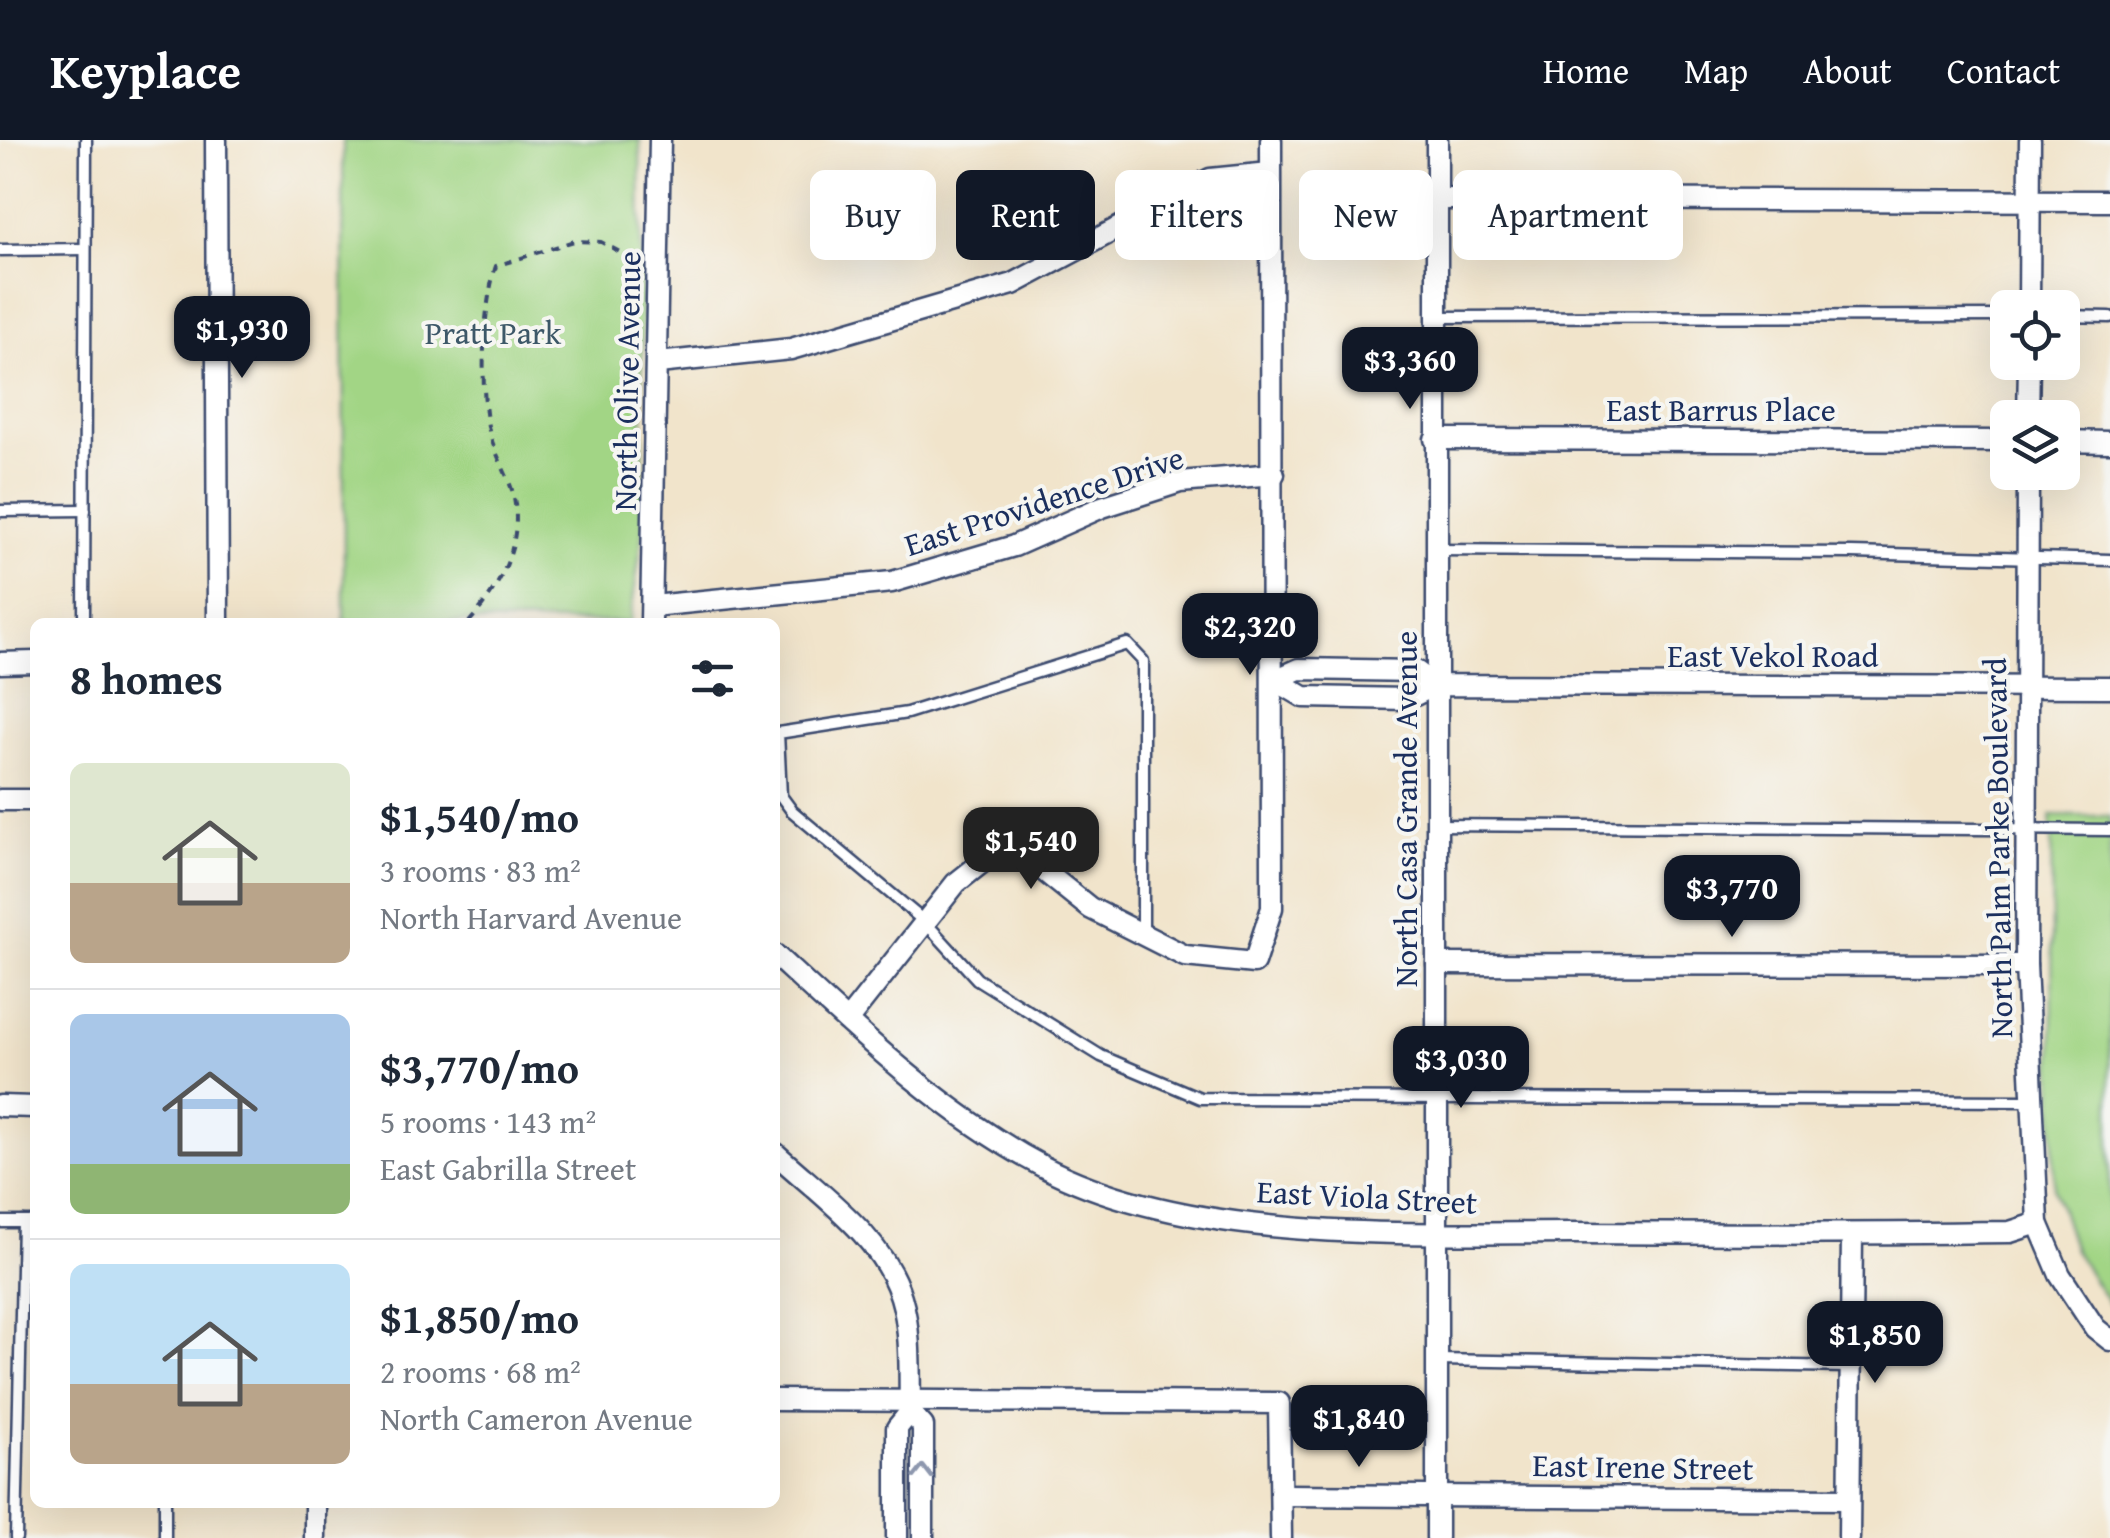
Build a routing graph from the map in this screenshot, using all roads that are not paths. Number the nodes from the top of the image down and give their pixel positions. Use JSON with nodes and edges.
{"nodes":[{"id":1,"x":86,"y":140,"type":"edge"},
{"id":2,"x":216,"y":140,"type":"edge"},
{"id":3,"x":660,"y":140,"type":"edge"},
{"id":4,"x":1270,"y":140,"type":"edge"},
{"id":5,"x":1436,"y":140,"type":"edge"},
{"id":6,"x":2030,"y":140,"type":"edge"},
{"id":7,"x":1270,"y":170,"type":"edge"},
{"id":8,"x":1436,"y":199,"type":"junction"},
{"id":9,"x":2030,"y":200,"type":"junction"},
{"id":10,"x":2110,"y":201,"type":"edge"},
{"id":11,"x":1115,"y":230,"type":"edge"},
{"id":12,"x":86,"y":249,"type":"junction"},
{"id":13,"x":0,"y":250,"type":"edge"},
{"id":14,"x":1271,"y":260,"type":"edge"},
{"id":15,"x":2029,"y":290,"type":"edge"},
{"id":16,"x":1990,"y":316,"type":"edge"},
{"id":17,"x":2080,"y":316,"type":"edge"},
{"id":18,"x":1436,"y":317,"type":"junction"},
{"id":19,"x":2110,"y":317,"type":"edge"},
{"id":20,"x":658,"y":363,"type":"junction"},
{"id":21,"x":1435,"y":439,"type":"junction"},
{"id":22,"x":1990,"y":440,"type":"edge"},
{"id":23,"x":2080,"y":441,"type":"edge"},
{"id":24,"x":2110,"y":442,"type":"edge"},
{"id":25,"x":1274,"y":474,"type":"junction"},
{"id":26,"x":2028,"y":490,"type":"edge"},
{"id":27,"x":86,"y":510,"type":"junction"},
{"id":28,"x":0,"y":511,"type":"edge"},
{"id":29,"x":1435,"y":550,"type":"junction"},
{"id":30,"x":2027,"y":559,"type":"junction"},
{"id":31,"x":2110,"y":560,"type":"edge"},
{"id":32,"x":652,"y":614,"type":"edge"},
{"id":33,"x":84,"y":618,"type":"edge"},
{"id":34,"x":218,"y":618,"type":"edge"},
{"id":35,"x":0,"y":662,"type":"edge"},
{"id":36,"x":30,"y":662,"type":"edge"},
{"id":37,"x":1275,"y":680,"type":"junction"},
{"id":38,"x":1436,"y":685,"type":"junction"},
{"id":39,"x":2026,"y":688,"type":"junction"},
{"id":40,"x":2110,"y":688,"type":"edge"},
{"id":41,"x":780,"y":733,"type":"edge"},
{"id":42,"x":780,"y":775,"type":"edge"},
{"id":43,"x":0,"y":800,"type":"edge"},
{"id":44,"x":30,"y":800,"type":"edge"},
{"id":45,"x":1436,"y":825,"type":"junction"},
{"id":46,"x":2026,"y":828,"type":"junction"},
{"id":47,"x":2110,"y":830,"type":"edge"},
{"id":48,"x":925,"y":922,"type":"junction"},
{"id":49,"x":1144,"y":935,"type":"junction"},
{"id":50,"x":780,"y":960,"type":"edge"},
{"id":51,"x":1437,"y":964,"type":"junction"},
{"id":52,"x":2026,"y":966,"type":"junction"},
{"id":53,"x":846,"y":1022,"type":"junction"},
{"id":54,"x":1436,"y":1101,"type":"junction"},
{"id":55,"x":2032,"y":1102,"type":"junction"},
{"id":56,"x":0,"y":1106,"type":"edge"},
{"id":57,"x":30,"y":1107,"type":"edge"},
{"id":58,"x":780,"y":1158,"type":"edge"},
{"id":59,"x":0,"y":1222,"type":"edge"},
{"id":60,"x":29,"y":1222,"type":"edge"},
{"id":61,"x":2038,"y":1223,"type":"junction"},
{"id":62,"x":1435,"y":1233,"type":"junction"},
{"id":63,"x":1852,"y":1234,"type":"junction"},
{"id":64,"x":2110,"y":1340,"type":"edge"},
{"id":65,"x":1436,"y":1360,"type":"junction"},
{"id":66,"x":1850,"y":1366,"type":"junction"},
{"id":67,"x":780,"y":1400,"type":"edge"},
{"id":68,"x":909,"y":1405,"type":"junction"},
{"id":69,"x":1438,"y":1494,"type":"junction"},
{"id":70,"x":1281,"y":1495,"type":"junction"},
{"id":71,"x":1848,"y":1499,"type":"junction"},
{"id":72,"x":166,"y":1508,"type":"edge"},
{"id":73,"x":315,"y":1508,"type":"edge"},
{"id":74,"x":16,"y":1538,"type":"edge"},
{"id":75,"x":165,"y":1538,"type":"edge"},
{"id":76,"x":315,"y":1538,"type":"edge"},
{"id":77,"x":896,"y":1538,"type":"edge"},
{"id":78,"x":923,"y":1538,"type":"edge"},
{"id":79,"x":1281,"y":1538,"type":"edge"},
{"id":80,"x":1437,"y":1538,"type":"edge"},
{"id":81,"x":1849,"y":1538,"type":"edge"}],
"edges":[{"from":1,"to":12,"type":"lane"},
{"from":2,"to":34,"type":"street"},
{"from":3,"to":20,"type":"street","name":"North Olive Avenue"},
{"from":4,"to":7,"type":"street"},
{"from":5,"to":8,"type":"street","name":"North Casa Grande Avenue"},
{"from":6,"to":9,"type":"street"},
{"from":8,"to":9,"type":"street"},
{"from":8,"to":18,"type":"street","name":"North Casa Grande Avenue"},
{"from":9,"to":10,"type":"street"},
{"from":9,"to":15,"type":"street"},
{"from":11,"to":20,"type":"street"},
{"from":12,"to":13,"type":"lane"},
{"from":12,"to":27,"type":"lane"},
{"from":14,"to":25,"type":"street"},
{"from":16,"to":18,"type":"lane"},
{"from":17,"to":19,"type":"lane"},
{"from":18,"to":21,"type":"street","name":"North Casa Grande Avenue"},
{"from":20,"to":32,"type":"street","name":"North Olive Avenue"},
{"from":21,"to":22,"type":"street","name":"East Barrus Place"},
{"from":21,"to":29,"type":"street","name":"North Casa Grande Avenue"},
{"from":23,"to":24,"type":"street"},
{"from":25,"to":32,"type":"street","name":"East Providence Drive"},
{"from":25,"to":37,"type":"street"},
{"from":26,"to":30,"type":"street","name":"North Palm Parke Boulevard"},
{"from":27,"to":28,"type":"lane"},
{"from":27,"to":33,"type":"lane"},
{"from":29,"to":30,"type":"lane"},
{"from":29,"to":38,"type":"street","name":"North Casa Grande Avenue"},
{"from":30,"to":31,"type":"lane"},
{"from":30,"to":39,"type":"street","name":"North Palm Parke Boulevard"},
{"from":35,"to":36,"type":"street"},
{"from":37,"to":38,"type":"street","name":"East Vekol Road"},
{"from":37,"to":49,"type":"street"},
{"from":38,"to":39,"type":"street","name":"East Vekol Road"},
{"from":38,"to":45,"type":"street","name":"North Casa Grande Avenue"},
{"from":39,"to":40,"type":"street","name":"East Vekol Road"},
{"from":39,"to":46,"type":"street","name":"North Palm Parke Boulevard"},
{"from":41,"to":49,"type":"lane"},
{"from":42,"to":48,"type":"lane"},
{"from":43,"to":44,"type":"street"},
{"from":45,"to":46,"type":"lane"},
{"from":45,"to":51,"type":"street","name":"North Casa Grande Avenue"},
{"from":46,"to":47,"type":"lane"},
{"from":46,"to":52,"type":"street","name":"North Palm Parke Boulevard"},
{"from":48,"to":49,"type":"street"},
{"from":48,"to":53,"type":"street"},
{"from":48,"to":54,"type":"lane"},
{"from":50,"to":53,"type":"street","name":"East Viola Street"},
{"from":51,"to":52,"type":"street"},
{"from":51,"to":54,"type":"street","name":"North Casa Grande Avenue"},
{"from":52,"to":55,"type":"street","name":"North Palm Parke Boulevard"},
{"from":53,"to":62,"type":"street","name":"East Viola Street"},
{"from":54,"to":55,"type":"lane"},
{"from":54,"to":62,"type":"street","name":"North Casa Grande Avenue"},
{"from":55,"to":61,"type":"street","name":"North Palm Parke Boulevard"},
{"from":56,"to":57,"type":"street"},
{"from":58,"to":68,"type":"street"},
{"from":59,"to":60,"type":"lane"},
{"from":60,"to":74,"type":"lane"},
{"from":61,"to":63,"type":"street","name":"East Viola Street"},
{"from":61,"to":64,"type":"street"},
{"from":62,"to":63,"type":"street","name":"East Viola Street"},
{"from":62,"to":65,"type":"street","name":"North Casa Grande Avenue"},
{"from":63,"to":66,"type":"street"},
{"from":65,"to":66,"type":"lane"},
{"from":65,"to":69,"type":"street","name":"North Casa Grande Avenue"},
{"from":66,"to":71,"type":"street"},
{"from":67,"to":68,"type":"street"},
{"from":68,"to":70,"type":"street"},
{"from":68,"to":77,"type":"street"},
{"from":78,"to":68,"type":"street","one_way":true},
{"from":69,"to":70,"type":"street","name":"East Irene Street"},
{"from":69,"to":71,"type":"street","name":"East Irene Street"},
{"from":69,"to":80,"type":"street","name":"North Casa Grande Avenue"},
{"from":70,"to":79,"type":"street"},
{"from":71,"to":81,"type":"street"},
{"from":72,"to":75,"type":"lane"},
{"from":73,"to":76,"type":"street"}]}
